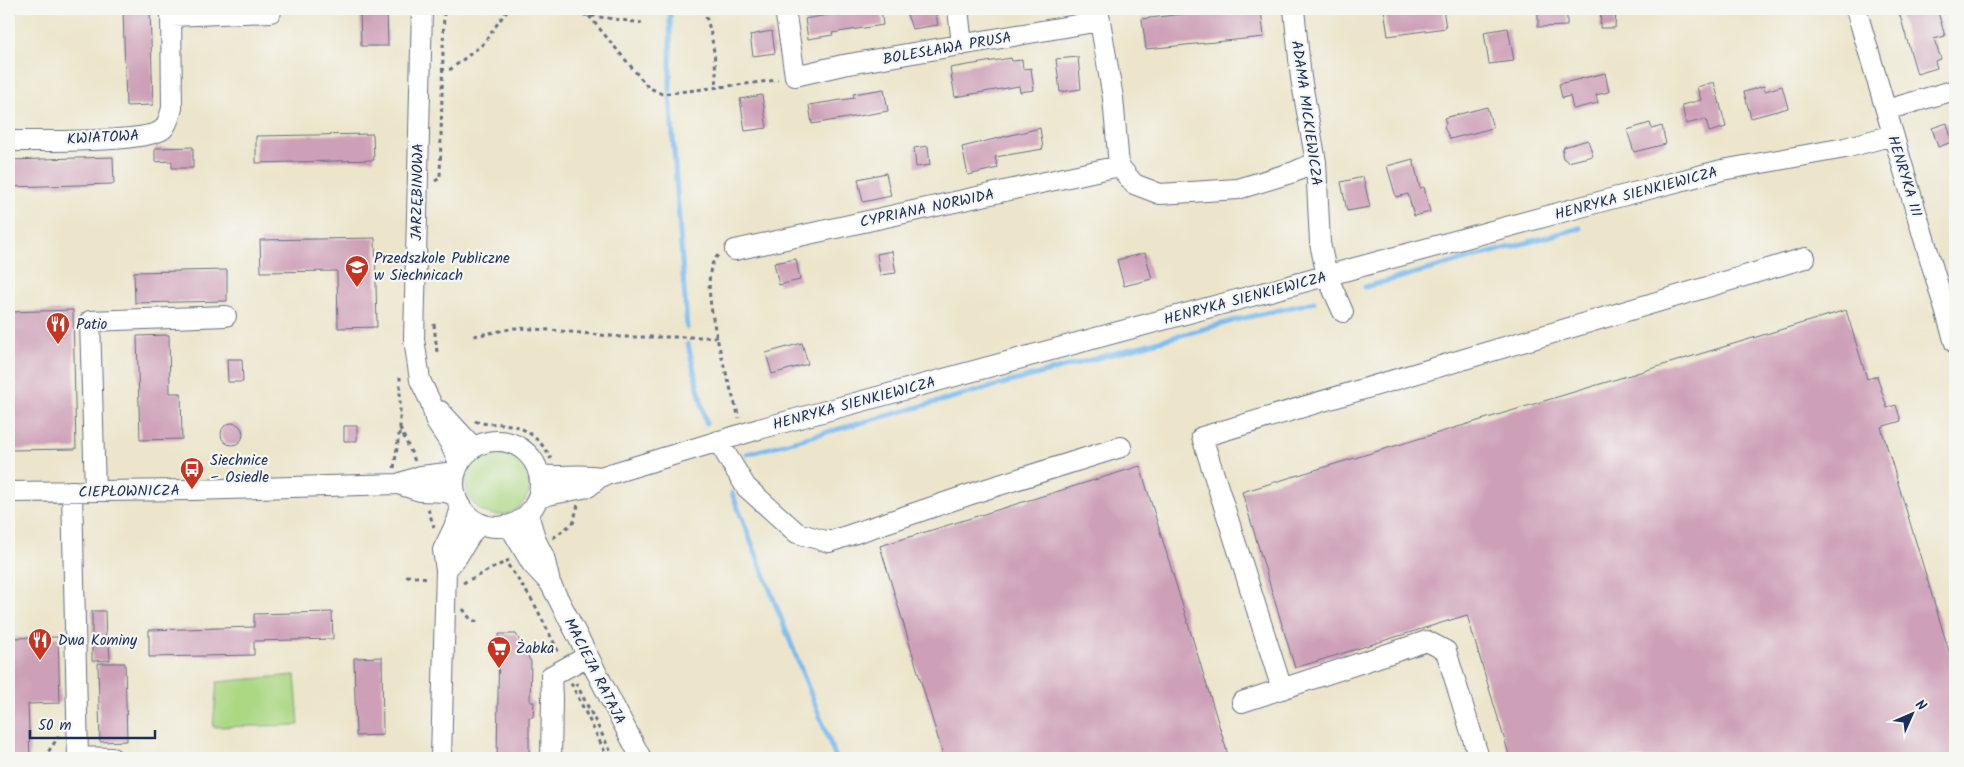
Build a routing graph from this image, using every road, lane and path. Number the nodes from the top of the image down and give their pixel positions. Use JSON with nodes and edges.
{"nodes":[{"id":1,"x":271,"y":9,"type":"edge"},
{"id":2,"x":422,"y":9,"type":"edge"},
{"id":3,"x":508,"y":9,"type":"edge"},
{"id":4,"x":544,"y":9,"type":"edge"},
{"id":5,"x":703,"y":9,"type":"edge"},
{"id":6,"x":785,"y":9,"type":"edge"},
{"id":7,"x":958,"y":9,"type":"edge"},
{"id":8,"x":1294,"y":9,"type":"edge"},
{"id":9,"x":1856,"y":9,"type":"edge"},
{"id":10,"x":172,"y":12,"type":"edge"},
{"id":11,"x":1099,"y":15,"type":"edge"},
{"id":12,"x":589,"y":16,"type":"junction"},
{"id":13,"x":642,"y":23,"type":"dead end"},
{"id":14,"x":962,"y":46,"type":"junction"},
{"id":15,"x":419,"y":68,"type":"junction"},
{"id":16,"x":795,"y":76,"type":"junction"},
{"id":17,"x":717,"y":88,"type":"junction"},
{"id":18,"x":1955,"y":90,"type":"edge"},
{"id":19,"x":1886,"y":110,"type":"junction"},
{"id":20,"x":1893,"y":134,"type":"junction"},
{"id":21,"x":9,"y":141,"type":"edge"},
{"id":22,"x":1316,"y":162,"type":"junction"},
{"id":23,"x":1119,"y":166,"type":"junction"},
{"id":24,"x":736,"y":250,"type":"joint"},
{"id":25,"x":1805,"y":258,"type":"dead end"},
{"id":26,"x":1326,"y":276,"type":"junction"},
{"id":27,"x":1343,"y":312,"type":"dead end"},
{"id":28,"x":226,"y":316,"type":"dead end"},
{"id":29,"x":433,"y":317,"type":"dead end"},
{"id":30,"x":474,"y":336,"type":"dead end"},
{"id":31,"x":717,"y":337,"type":"junction"},
{"id":32,"x":1955,"y":343,"type":"edge"},
{"id":33,"x":435,"y":359,"type":"dead end"},
{"id":34,"x":431,"y":403,"type":"junction"},
{"id":35,"x":472,"y":421,"type":"dead end"},
{"id":36,"x":400,"y":428,"type":"dead end"},
{"id":37,"x":743,"y":434,"type":"junction"},
{"id":38,"x":718,"y":442,"type":"junction"},
{"id":39,"x":474,"y":448,"type":"junction"},
{"id":40,"x":1121,"y":448,"type":"dead end"},
{"id":41,"x":458,"y":467,"type":"junction"},
{"id":42,"x":419,"y":468,"type":"dead end"},
{"id":43,"x":546,"y":468,"type":"junction"},
{"id":44,"x":600,"y":477,"type":"junction"},
{"id":45,"x":398,"y":484,"type":"junction"},
{"id":46,"x":72,"y":491,"type":"junction"},
{"id":47,"x":95,"y":491,"type":"junction"},
{"id":48,"x":9,"y":492,"type":"edge"},
{"id":49,"x":577,"y":497,"type":"dead end"},
{"id":50,"x":458,"y":501,"type":"junction"},
{"id":51,"x":532,"y":507,"type":"junction"},
{"id":52,"x":482,"y":524,"type":"junction"},
{"id":53,"x":504,"y":526,"type":"junction"},
{"id":54,"x":552,"y":538,"type":"dead end"},
{"id":55,"x":511,"y":559,"type":"dead end"},
{"id":56,"x":508,"y":565,"type":"dead end"},
{"id":57,"x":406,"y":576,"type":"dead end"},
{"id":58,"x":441,"y":580,"type":"junction"},
{"id":59,"x":550,"y":583,"type":"junction"},
{"id":60,"x":462,"y":607,"type":"dead end"},
{"id":61,"x":479,"y":622,"type":"dead end"},
{"id":62,"x":588,"y":656,"type":"junction"},
{"id":63,"x":564,"y":661,"type":"dead end"},
{"id":64,"x":1282,"y":689,"type":"junction"},
{"id":65,"x":1242,"y":702,"type":"dead end"},
{"id":66,"x":112,"y":758,"type":"edge"},
{"id":67,"x":441,"y":758,"type":"edge"},
{"id":68,"x":551,"y":758,"type":"edge"},
{"id":69,"x":608,"y":758,"type":"edge"},
{"id":70,"x":614,"y":758,"type":"edge"},
{"id":71,"x":641,"y":758,"type":"edge"},
{"id":72,"x":1479,"y":758,"type":"edge"}],
"edges":[{"from":1,"to":10,"type":"street"},
{"from":2,"to":15,"type":"street","name":"JARZĘBINOWA"},
{"from":3,"to":15,"type":"path"},
{"from":4,"to":12,"type":"path"},
{"from":5,"to":17,"type":"path"},
{"from":6,"to":16,"type":"street"},
{"from":7,"to":14,"type":"street"},
{"from":8,"to":22,"type":"street","name":"ADAMA MICKIEWICZA"},
{"from":9,"to":19,"type":"street","name":"HENRYKA III"},
{"from":10,"to":21,"type":"street","name":"KWIATOWA"},
{"from":11,"to":14,"type":"street","name":"BOLESŁAWA PRUSA"},
{"from":11,"to":23,"type":"street"},
{"from":12,"to":13,"type":"path"},
{"from":12,"to":17,"type":"path"},
{"from":14,"to":16,"type":"street","name":"BOLESŁAWA PRUSA"},
{"from":15,"to":34,"type":"street","name":"JARZĘBINOWA"},
{"from":16,"to":17,"type":"path"},
{"from":18,"to":19,"type":"street"},
{"from":19,"to":20,"type":"street","name":"HENRYKA III"},
{"from":20,"to":26,"type":"street","name":"HENRYKA SIENKIEWICZA"},
{"from":20,"to":32,"type":"street","name":"HENRYKA III"},
{"from":22,"to":23,"type":"street"},
{"from":22,"to":26,"type":"street","name":"ADAMA MICKIEWICZA"},
{"from":23,"to":24,"type":"street","name":"CYPRIANA NORWIDA"},
{"from":24,"to":31,"type":"path"},
{"from":25,"to":64,"type":"street"},
{"from":26,"to":27,"type":"street","name":"ADAMA MICKIEWICZA"},
{"from":26,"to":37,"type":"street","name":"HENRYKA SIENKIEWICZA"},
{"from":28,"to":47,"type":"street"},
{"from":29,"to":33,"type":"path"},
{"from":30,"to":31,"type":"path"},
{"from":31,"to":37,"type":"path"},
{"from":34,"to":39,"type":"street","name":"JARZĘBINOWA"},
{"from":34,"to":41,"type":"street","name":"JARZĘBINOWA"},
{"from":35,"to":43,"type":"path"},
{"from":36,"to":42,"type":"path"},
{"from":37,"to":38,"type":"street","name":"HENRYKA SIENKIEWICZA"},
{"from":38,"to":40,"type":"street"},
{"from":38,"to":44,"type":"street","name":"HENRYKA SIENKIEWICZA"},
{"from":39,"to":41,"type":"street"},
{"from":39,"to":43,"type":"street"},
{"from":41,"to":45,"type":"street","name":"CIEPŁOWNICZA"},
{"from":41,"to":50,"type":"street"},
{"from":43,"to":44,"type":"street","name":"HENRYKA SIENKIEWICZA"},
{"from":43,"to":51,"type":"street"},
{"from":44,"to":51,"type":"street","name":"HENRYKA SIENKIEWICZA"},
{"from":45,"to":47,"type":"street","name":"CIEPŁOWNICZA"},
{"from":45,"to":50,"type":"street","name":"CIEPŁOWNICZA"},
{"from":46,"to":47,"type":"street","name":"CIEPŁOWNICZA"},
{"from":46,"to":48,"type":"street","name":"CIEPŁOWNICZA"},
{"from":46,"to":66,"type":"street"},
{"from":49,"to":54,"type":"path"},
{"from":50,"to":52,"type":"street"},
{"from":50,"to":58,"type":"street"},
{"from":51,"to":53,"type":"street"},
{"from":51,"to":59,"type":"street","name":"MACIEJA RATAJA"},
{"from":52,"to":53,"type":"street"},
{"from":52,"to":58,"type":"street"},
{"from":53,"to":59,"type":"street","name":"MACIEJA RATAJA"},
{"from":55,"to":58,"type":"path"},
{"from":56,"to":63,"type":"path"},
{"from":57,"to":58,"type":"path"},
{"from":58,"to":67,"type":"street"},
{"from":59,"to":62,"type":"street","name":"MACIEJA RATAJA"},
{"from":60,"to":61,"type":"path"},
{"from":62,"to":68,"type":"street"},
{"from":62,"to":71,"type":"street","name":"MACIEJA RATAJA"},
{"from":64,"to":65,"type":"street"},
{"from":64,"to":72,"type":"street"},
{"from":69,"to":70,"type":"path"}]}
